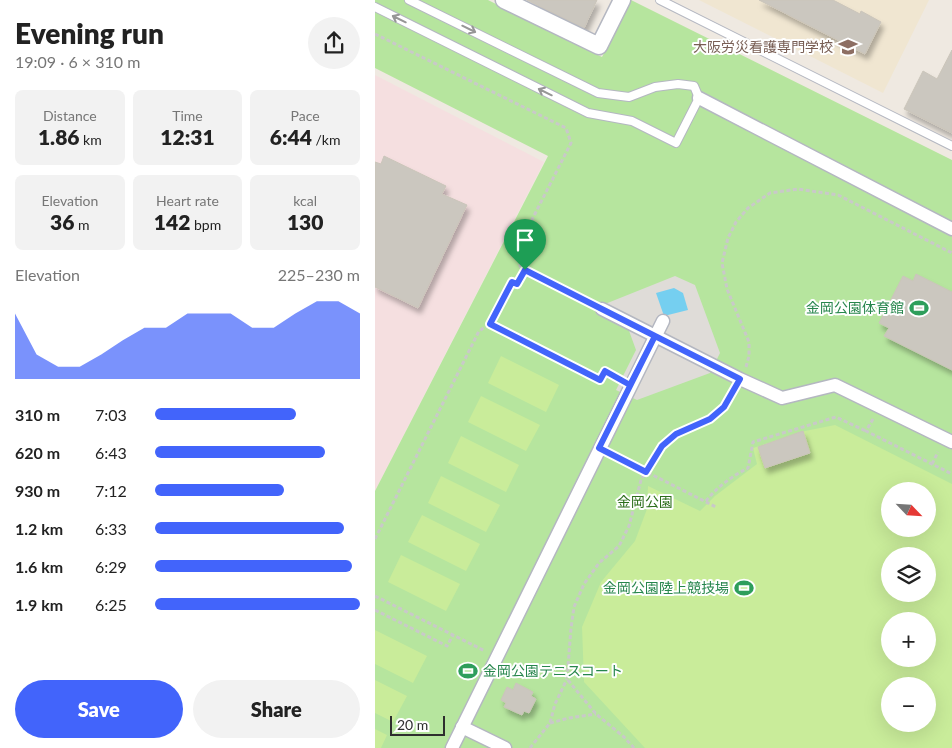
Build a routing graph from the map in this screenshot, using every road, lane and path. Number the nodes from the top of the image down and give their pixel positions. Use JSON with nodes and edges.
{"nodes":[{"id":1,"x":409,"y":0,"type":"edge"},
{"id":2,"x":504,"y":0,"type":"edge"},
{"id":3,"x":622,"y":0,"type":"edge"},
{"id":4,"x":660,"y":0,"type":"edge"},
{"id":5,"x":375,"y":7,"type":"edge"},
{"id":6,"x":375,"y":34,"type":"edge"},
{"id":7,"x":699,"y":98,"type":"junction"},
{"id":8,"x":952,"y":146,"type":"edge"},
{"id":9,"x":952,"y":229,"type":"edge"},
{"id":10,"x":952,"y":253,"type":"edge"},
{"id":11,"x":525,"y":270,"type":"junction"},
{"id":12,"x":602,"y":309,"type":"joint"},
{"id":13,"x":663,"y":321,"type":"dead end"},
{"id":14,"x":490,"y":324,"type":"junction"},
{"id":15,"x":655,"y":336,"type":"junction"},
{"id":16,"x":740,"y":379,"type":"junction"},
{"id":17,"x":630,"y":385,"type":"junction"},
{"id":18,"x":879,"y":406,"type":"junction"},
{"id":19,"x":867,"y":431,"type":"junction"},
{"id":20,"x":952,"y":442,"type":"edge"},
{"id":21,"x":599,"y":448,"type":"junction"},
{"id":22,"x":646,"y":472,"type":"junction"},
{"id":23,"x":952,"y":474,"type":"edge"},
{"id":24,"x":706,"y":502,"type":"junction"},
{"id":25,"x":716,"y":507,"type":"dead end"},
{"id":26,"x":375,"y":539,"type":"edge"},
{"id":27,"x":375,"y":596,"type":"edge"},
{"id":28,"x":375,"y":610,"type":"edge"},
{"id":29,"x":453,"y":634,"type":"junction"},
{"id":30,"x":497,"y":656,"type":"junction"},
{"id":31,"x":567,"y":679,"type":"junction"},
{"id":32,"x":596,"y":714,"type":"junction"},
{"id":33,"x":550,"y":723,"type":"junction"},
{"id":34,"x":462,"y":727,"type":"junction"},
{"id":35,"x":452,"y":748,"type":"edge"},
{"id":36,"x":505,"y":748,"type":"edge"},
{"id":37,"x":530,"y":748,"type":"edge"},
{"id":38,"x":634,"y":748,"type":"edge"}],
"edges":[{"from":1,"to":7,"type":"lane","one_way":true},
{"from":2,"to":3,"type":"street"},
{"from":4,"to":8,"type":"lane"},
{"from":7,"to":5,"type":"lane","one_way":true},
{"from":6,"to":11,"type":"path"},
{"from":7,"to":9,"type":"street"},
{"from":10,"to":16,"type":"path"},
{"from":11,"to":12,"type":"path"},
{"from":11,"to":14,"type":"path"},
{"from":12,"to":15,"type":"street"},
{"from":13,"to":15,"type":"street"},
{"from":14,"to":17,"type":"path"},
{"from":14,"to":26,"type":"path"},
{"from":15,"to":16,"type":"street"},
{"from":15,"to":17,"type":"street"},
{"from":16,"to":18,"type":"street"},
{"from":16,"to":22,"type":"path"},
{"from":17,"to":21,"type":"street"},
{"from":18,"to":19,"type":"path"},
{"from":18,"to":20,"type":"street"},
{"from":19,"to":23,"type":"path"},
{"from":19,"to":24,"type":"path"},
{"from":21,"to":22,"type":"path"},
{"from":21,"to":30,"type":"street"},
{"from":22,"to":24,"type":"path"},
{"from":22,"to":31,"type":"path"},
{"from":24,"to":25,"type":"path"},
{"from":27,"to":29,"type":"path"},
{"from":28,"to":29,"type":"path"},
{"from":29,"to":30,"type":"path"},
{"from":30,"to":34,"type":"street"},
{"from":31,"to":32,"type":"path"},
{"from":31,"to":33,"type":"path"},
{"from":32,"to":33,"type":"path"},
{"from":32,"to":38,"type":"path"},
{"from":33,"to":37,"type":"path"},
{"from":34,"to":35,"type":"street"},
{"from":34,"to":36,"type":"street"}]}
